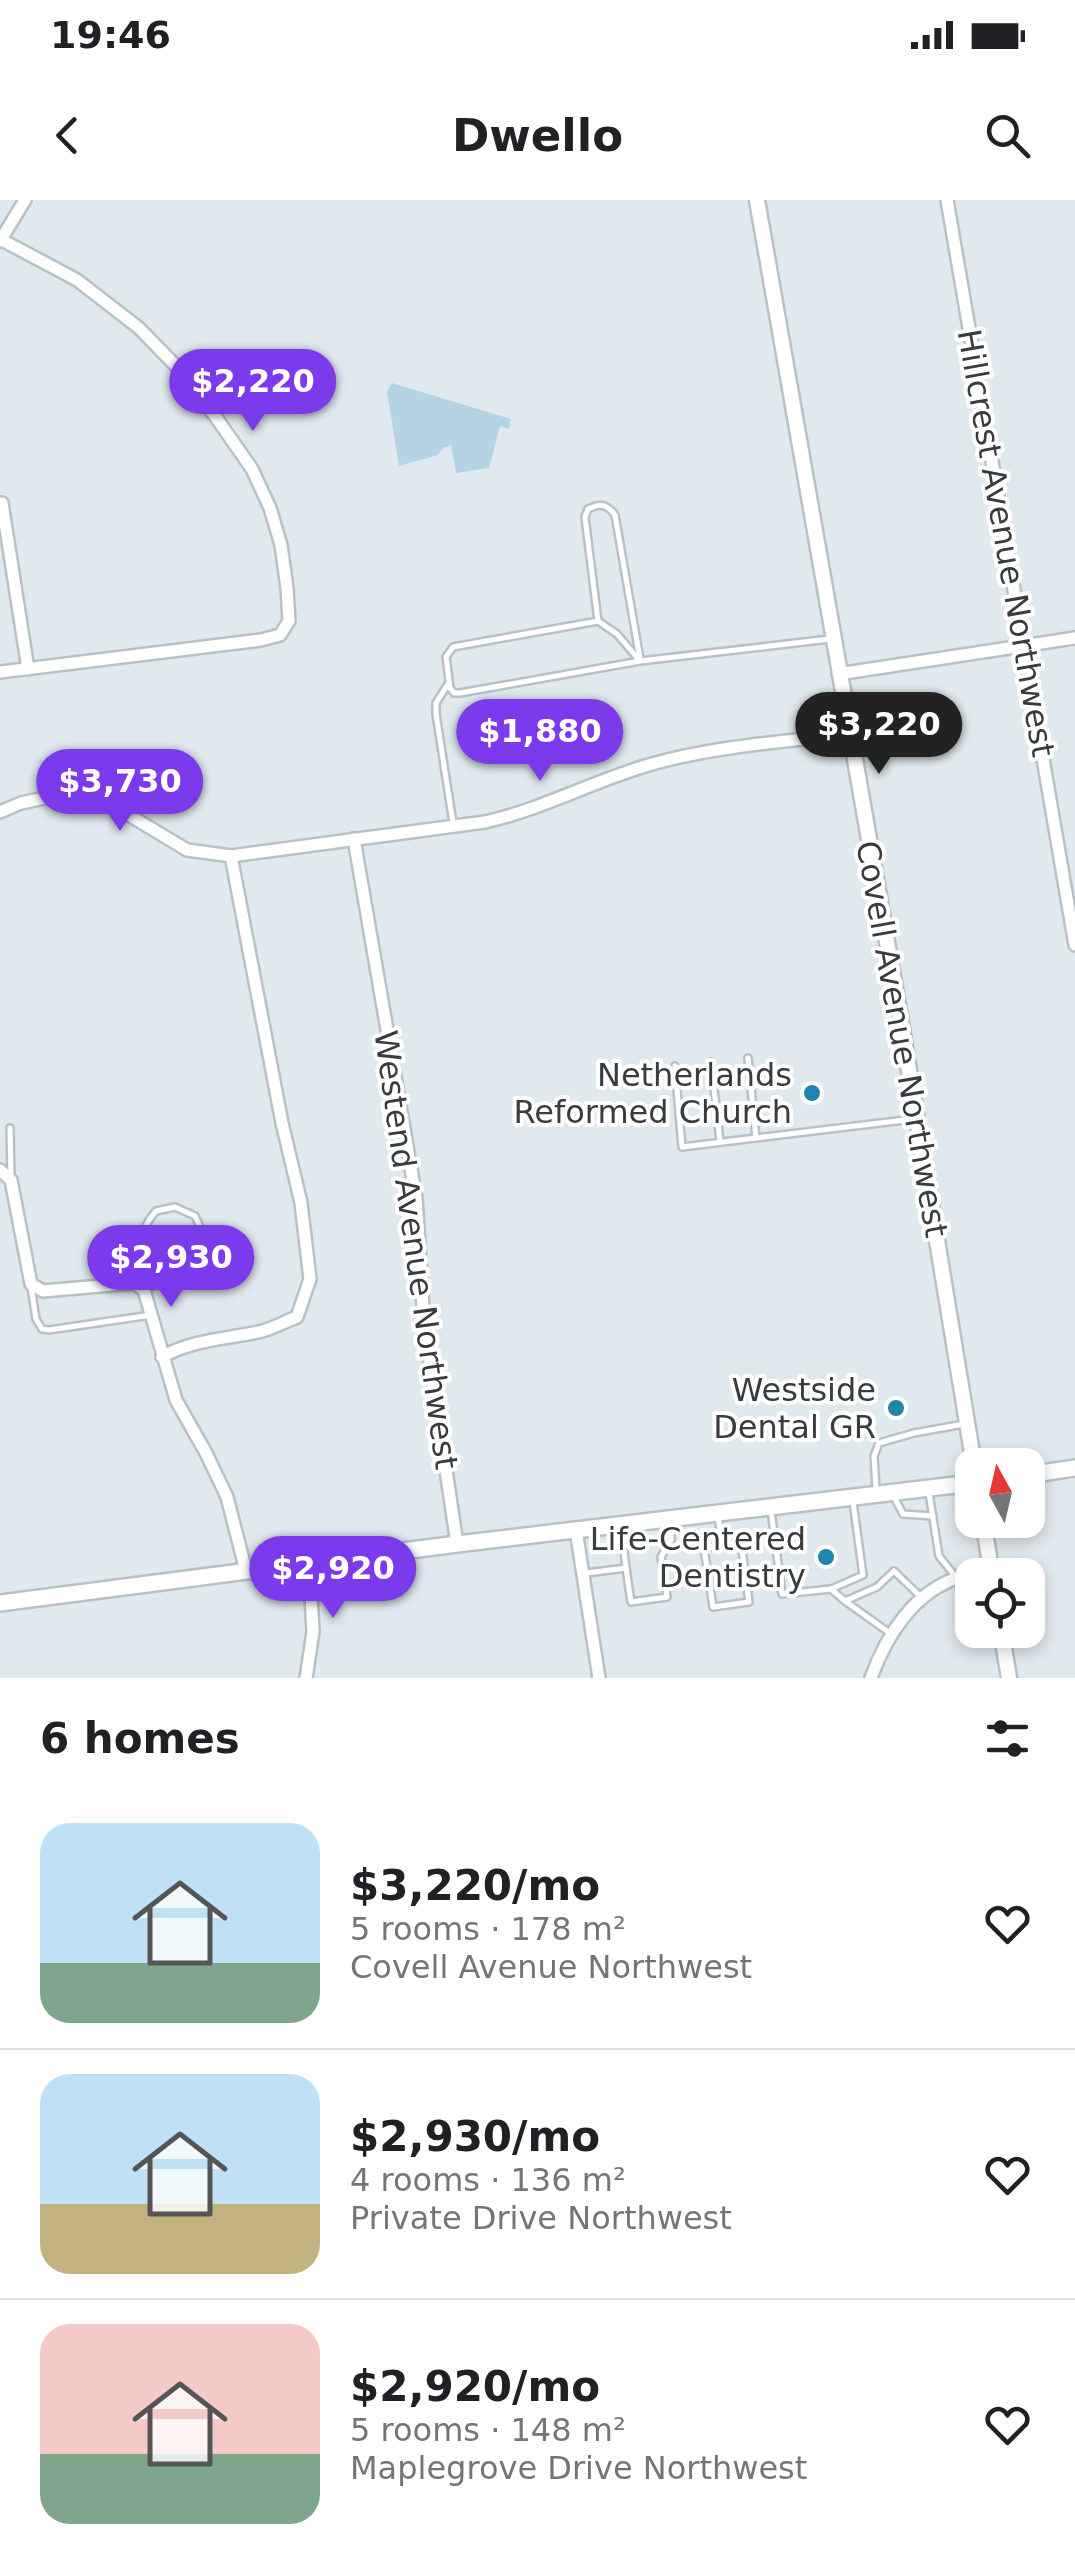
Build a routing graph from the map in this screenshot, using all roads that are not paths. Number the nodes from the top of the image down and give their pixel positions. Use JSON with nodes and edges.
{"nodes":[{"id":1,"x":26,"y":200,"type":"edge"},
{"id":2,"x":757,"y":200,"type":"edge"},
{"id":3,"x":947,"y":200,"type":"edge"},
{"id":4,"x":0,"y":240,"type":"edge"},
{"id":5,"x":2,"y":503,"type":"edge"},
{"id":6,"x":598,"y":621,"type":"junction"},
{"id":7,"x":1075,"y":638,"type":"edge"},
{"id":8,"x":833,"y":639,"type":"junction"},
{"id":9,"x":1023,"y":646,"type":"junction"},
{"id":10,"x":640,"y":661,"type":"junction"},
{"id":11,"x":28,"y":669,"type":"junction"},
{"id":12,"x":0,"y":672,"type":"edge"},
{"id":13,"x":838,"y":674,"type":"junction"},
{"id":14,"x":450,"y":682,"type":"junction"},
{"id":15,"x":850,"y":734,"type":"junction"},
{"id":16,"x":0,"y":812,"type":"edge"},
{"id":17,"x":454,"y":826,"type":"junction"},
{"id":18,"x":354,"y":839,"type":"junction"},
{"id":19,"x":231,"y":856,"type":"junction"},
{"id":20,"x":1075,"y":945,"type":"edge"},
{"id":21,"x":748,"y":1058,"type":"dead end"},
{"id":22,"x":712,"y":1062,"type":"dead end"},
{"id":23,"x":675,"y":1066,"type":"dead end"},
{"id":24,"x":916,"y":1118,"type":"junction"},
{"id":25,"x":10,"y":1128,"type":"dead end"},
{"id":26,"x":756,"y":1138,"type":"junction"},
{"id":27,"x":720,"y":1142,"type":"junction"},
{"id":28,"x":0,"y":1170,"type":"edge"},
{"id":29,"x":11,"y":1180,"type":"junction"},
{"id":30,"x":168,"y":1279,"type":"junction"},
{"id":31,"x":31,"y":1284,"type":"junction"},
{"id":32,"x":144,"y":1290,"type":"junction"},
{"id":33,"x":150,"y":1316,"type":"junction"},
{"id":34,"x":162,"y":1357,"type":"junction"},
{"id":35,"x":967,"y":1423,"type":"junction"},
{"id":36,"x":971,"y":1448,"type":"edge"},
{"id":37,"x":1075,"y":1468,"type":"edge"},
{"id":38,"x":1045,"y":1472,"type":"edge"},
{"id":39,"x":955,"y":1484,"type":"edge"},
{"id":40,"x":928,"y":1488,"type":"junction"},
{"id":41,"x":884,"y":1493,"type":"junction"},
{"id":42,"x":852,"y":1497,"type":"junction"},
{"id":43,"x":771,"y":1506,"type":"junction"},
{"id":44,"x":717,"y":1513,"type":"junction"},
{"id":45,"x":933,"y":1516,"type":"junction"},
{"id":46,"x":670,"y":1518,"type":"junction"},
{"id":47,"x":620,"y":1524,"type":"junction"},
{"id":48,"x":576,"y":1530,"type":"junction"},
{"id":49,"x":457,"y":1544,"type":"junction"},
{"id":50,"x":722,"y":1545,"type":"junction"},
{"id":51,"x":309,"y":1562,"type":"junction"},
{"id":52,"x":626,"y":1568,"type":"junction"},
{"id":53,"x":246,"y":1571,"type":"junction"},
{"id":54,"x":583,"y":1574,"type":"junction"},
{"id":55,"x":955,"y":1576,"type":"edge"},
{"id":56,"x":955,"y":1579,"type":"edge"},
{"id":57,"x":830,"y":1589,"type":"junction"},
{"id":58,"x":922,"y":1598,"type":"junction"},
{"id":59,"x":845,"y":1601,"type":"junction"},
{"id":60,"x":0,"y":1602,"type":"edge"},
{"id":61,"x":891,"y":1634,"type":"junction"},
{"id":62,"x":1004,"y":1648,"type":"edge"},
{"id":63,"x":306,"y":1678,"type":"edge"},
{"id":64,"x":600,"y":1678,"type":"edge"},
{"id":65,"x":870,"y":1678,"type":"edge"},
{"id":66,"x":1009,"y":1678,"type":"edge"}],
"edges":[{"from":1,"to":4,"type":"street"},
{"from":2,"to":8,"type":"street","name":"Covell Avenue Northwest"},
{"from":3,"to":9,"type":"street","name":"Hillcrest Avenue Northwest"},
{"from":4,"to":11,"type":"street"},
{"from":5,"to":11,"type":"street"},
{"from":6,"to":10,"type":"lane"},
{"from":6,"to":10,"type":"lane"},
{"from":6,"to":14,"type":"lane"},
{"from":7,"to":9,"type":"street"},
{"from":8,"to":10,"type":"lane"},
{"from":8,"to":13,"type":"street","name":"Covell Avenue Northwest"},
{"from":9,"to":13,"type":"street"},
{"from":9,"to":20,"type":"street","name":"Hillcrest Avenue Northwest"},
{"from":10,"to":14,"type":"lane"},
{"from":11,"to":12,"type":"street"},
{"from":13,"to":15,"type":"street","name":"Covell Avenue Northwest"},
{"from":14,"to":17,"type":"lane"},
{"from":15,"to":17,"type":"street"},
{"from":15,"to":24,"type":"street","name":"Covell Avenue Northwest"},
{"from":16,"to":19,"type":"street"},
{"from":17,"to":18,"type":"street"},
{"from":18,"to":19,"type":"street"},
{"from":18,"to":49,"type":"street","name":"Westend Avenue Northwest"},
{"from":19,"to":34,"type":"street"},
{"from":21,"to":26,"type":"lane"},
{"from":22,"to":27,"type":"lane"},
{"from":23,"to":27,"type":"lane"},
{"from":24,"to":26,"type":"lane"},
{"from":24,"to":35,"type":"street","name":"Covell Avenue Northwest"},
{"from":25,"to":29,"type":"lane"},
{"from":26,"to":27,"type":"lane"},
{"from":28,"to":29,"type":"street"},
{"from":29,"to":31,"type":"street"},
{"from":30,"to":30,"type":"lane"},
{"from":30,"to":32,"type":"lane"},
{"from":31,"to":32,"type":"street"},
{"from":31,"to":33,"type":"lane"},
{"from":32,"to":33,"type":"street"},
{"from":33,"to":34,"type":"street"},
{"from":34,"to":53,"type":"street"},
{"from":35,"to":36,"type":"street","name":"Covell Avenue Northwest"},
{"from":35,"to":41,"type":"lane"},
{"from":37,"to":38,"type":"main road"},
{"from":39,"to":40,"type":"main road"},
{"from":40,"to":41,"type":"main road"},
{"from":40,"to":45,"type":"lane"},
{"from":41,"to":42,"type":"main road"},
{"from":41,"to":45,"type":"lane"},
{"from":42,"to":43,"type":"main road"},
{"from":42,"to":57,"type":"lane"},
{"from":43,"to":44,"type":"main road"},
{"from":43,"to":57,"type":"lane"},
{"from":44,"to":46,"type":"main road"},
{"from":44,"to":50,"type":"lane"},
{"from":45,"to":55,"type":"lane"},
{"from":46,"to":47,"type":"main road"},
{"from":46,"to":52,"type":"lane"},
{"from":47,"to":48,"type":"main road"},
{"from":47,"to":52,"type":"lane"},
{"from":48,"to":49,"type":"main road"},
{"from":48,"to":54,"type":"street"},
{"from":49,"to":51,"type":"main road"},
{"from":50,"to":50,"type":"lane"},
{"from":51,"to":53,"type":"main road"},
{"from":51,"to":63,"type":"street"},
{"from":52,"to":54,"type":"lane"},
{"from":53,"to":60,"type":"main road"},
{"from":54,"to":64,"type":"street"},
{"from":56,"to":58,"type":"street"},
{"from":57,"to":59,"type":"lane"},
{"from":58,"to":59,"type":"lane"},
{"from":58,"to":61,"type":"street"},
{"from":59,"to":61,"type":"lane"},
{"from":61,"to":65,"type":"street"},
{"from":62,"to":66,"type":"street"}]}
